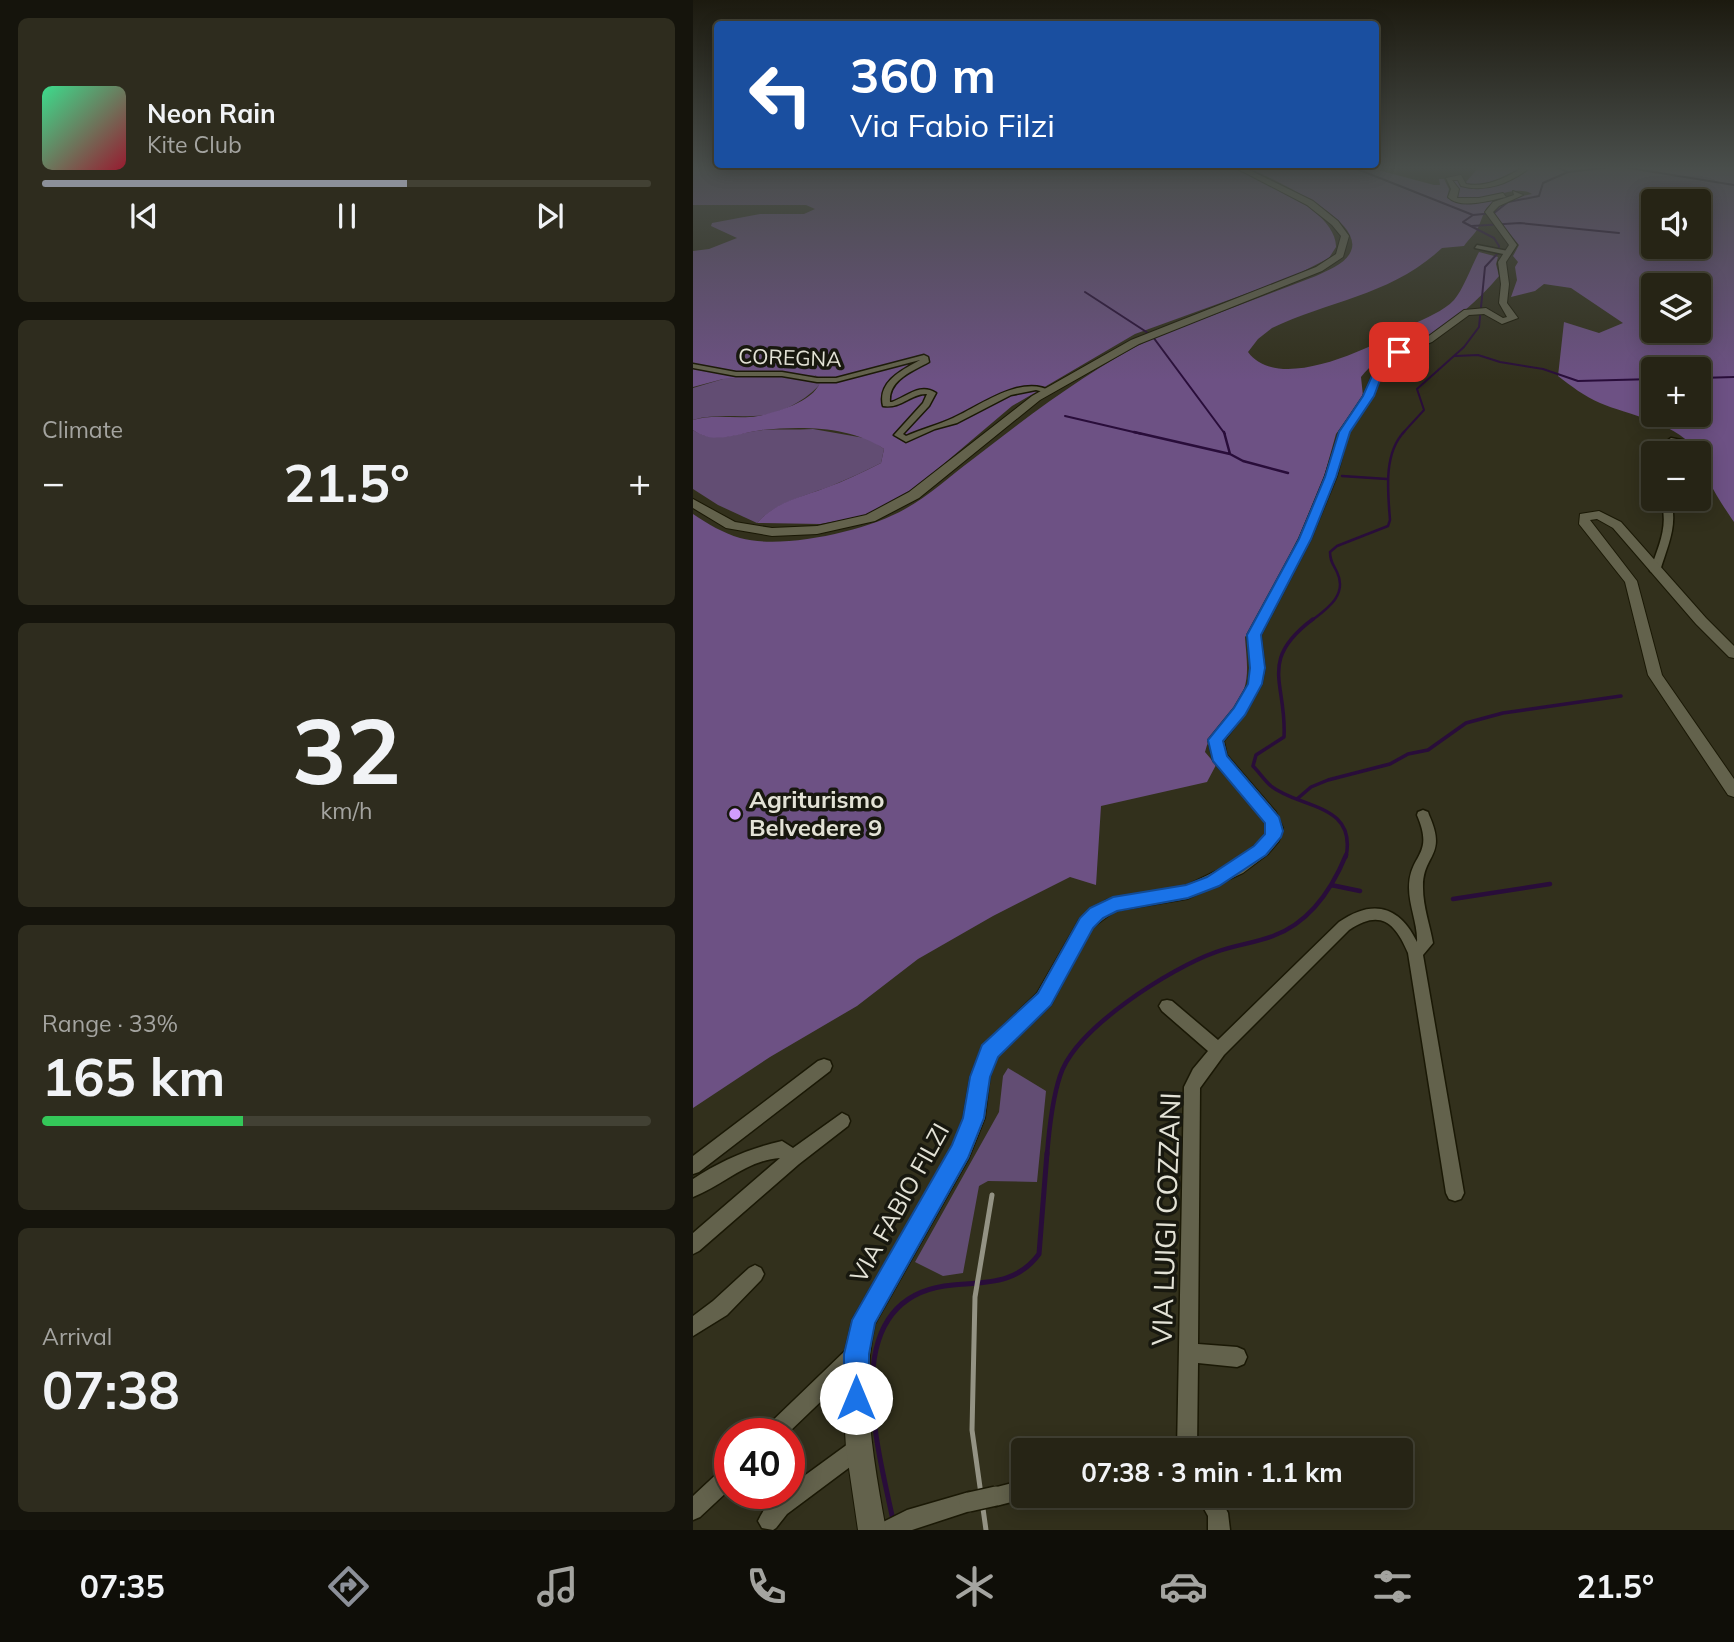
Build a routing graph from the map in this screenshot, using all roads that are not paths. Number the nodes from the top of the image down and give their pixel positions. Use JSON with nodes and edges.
{"nodes":[{"id":1,"x":1344,"y":238,"type":"edge"},
{"id":2,"x":1509,"y":238,"type":"edge"},
{"id":3,"x":1477,"y":247,"type":"dead end"},
{"id":4,"x":1502,"y":251,"type":"junction"},
{"id":5,"x":693,"y":366,"type":"edge"},
{"id":6,"x":1047,"y":391,"type":"junction"},
{"id":7,"x":693,"y":503,"type":"edge"},
{"id":8,"x":1666,"y":511,"type":"edge"},
{"id":9,"x":1655,"y":571,"type":"junction"},
{"id":10,"x":1734,"y":654,"type":"edge"},
{"id":11,"x":1734,"y":791,"type":"edge"},
{"id":12,"x":1423,"y":815,"type":"dead end"},
{"id":13,"x":1415,"y":953,"type":"junction"},
{"id":14,"x":1167,"y":1006,"type":"dead end"},
{"id":15,"x":1218,"y":1050,"type":"junction"},
{"id":16,"x":824,"y":1066,"type":"dead end"},
{"id":17,"x":842,"y":1121,"type":"dead end"},
{"id":18,"x":793,"y":1158,"type":"junction"},
{"id":19,"x":693,"y":1166,"type":"edge"},
{"id":20,"x":693,"y":1189,"type":"edge"},
{"id":21,"x":1455,"y":1193,"type":"dead end"},
{"id":22,"x":693,"y":1245,"type":"edge"},
{"id":23,"x":755,"y":1274,"type":"dead end"},
{"id":24,"x":693,"y":1327,"type":"edge"},
{"id":25,"x":1188,"y":1353,"type":"junction"},
{"id":26,"x":856,"y":1354,"type":"junction"},
{"id":27,"x":1237,"y":1357,"type":"dead end"},
{"id":28,"x":790,"y":1418,"type":"edge"},
{"id":29,"x":1187,"y":1438,"type":"edge"},
{"id":30,"x":859,"y":1448,"type":"junction"},
{"id":31,"x":714,"y":1490,"type":"edge"},
{"id":32,"x":1011,"y":1493,"type":"edge"},
{"id":33,"x":1215,"y":1508,"type":"edge"},
{"id":34,"x":693,"y":1510,"type":"edge"},
{"id":35,"x":769,"y":1521,"type":"dead end"},
{"id":36,"x":897,"y":1525,"type":"edge"},
{"id":37,"x":872,"y":1530,"type":"edge"},
{"id":38,"x":1219,"y":1530,"type":"edge"}],
"edges":[{"from":1,"to":6,"type":"main road"},
{"from":2,"to":4,"type":"street","name":"VIA FABIO FILZI"},
{"from":3,"to":4,"type":"street"},
{"from":4,"to":26,"type":"street","name":"VIA FABIO FILZI"},
{"from":5,"to":6,"type":"street","name":"COREGNA"},
{"from":6,"to":7,"type":"main road"},
{"from":8,"to":9,"type":"street"},
{"from":9,"to":10,"type":"street"},
{"from":9,"to":11,"type":"street"},
{"from":12,"to":13,"type":"street"},
{"from":13,"to":15,"type":"street","name":"VIA LUIGI COZZANI"},
{"from":13,"to":21,"type":"street","name":"VIA LUIGI COZZANI"},
{"from":14,"to":15,"type":"street"},
{"from":15,"to":25,"type":"street","name":"VIA LUIGI COZZANI"},
{"from":16,"to":19,"type":"street"},
{"from":17,"to":18,"type":"street"},
{"from":18,"to":20,"type":"street"},
{"from":18,"to":22,"type":"street"},
{"from":23,"to":24,"type":"street"},
{"from":25,"to":27,"type":"street"},
{"from":25,"to":29,"type":"street","name":"VIA LUIGI COZZANI"},
{"from":26,"to":28,"type":"street"},
{"from":26,"to":30,"type":"street","name":"VIA FABIO FILZI"},
{"from":30,"to":35,"type":"street"},
{"from":30,"to":37,"type":"street","name":"VIA FABIO FILZI"},
{"from":31,"to":34,"type":"street"},
{"from":32,"to":36,"type":"street","bridge":true},
{"from":33,"to":38,"type":"street"}]}
